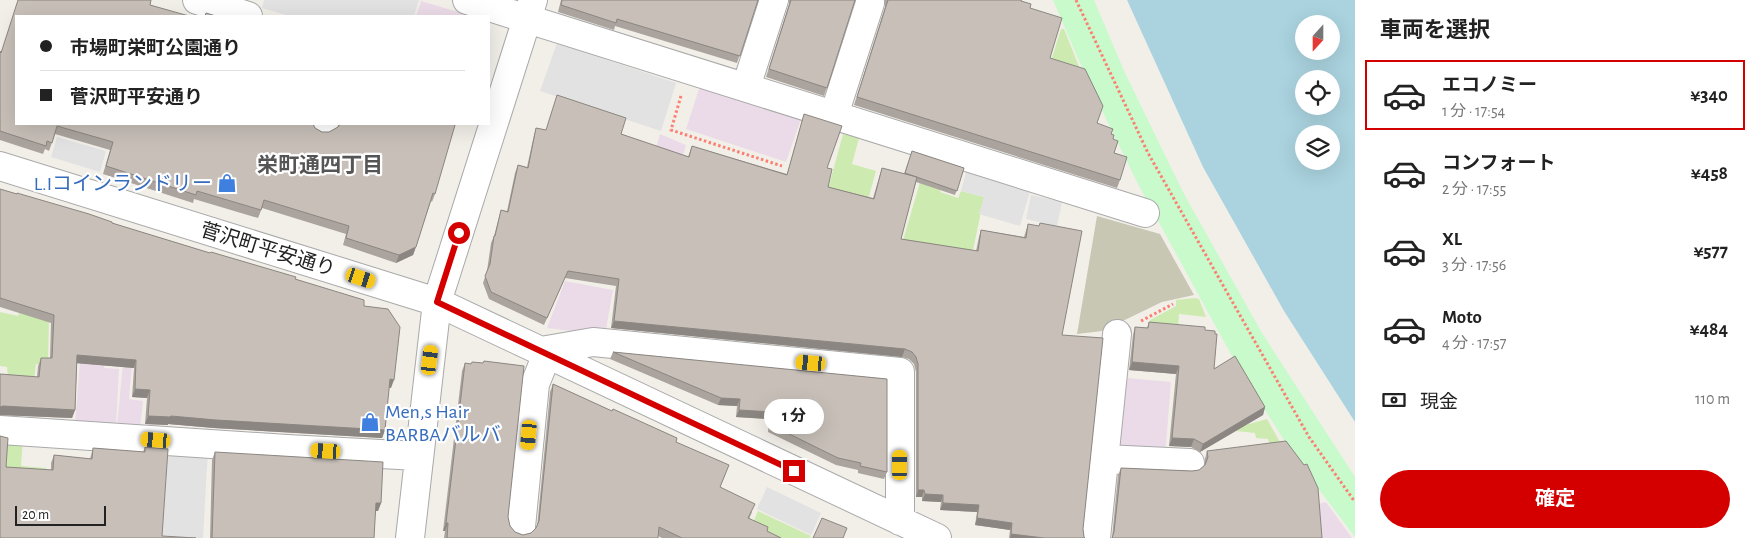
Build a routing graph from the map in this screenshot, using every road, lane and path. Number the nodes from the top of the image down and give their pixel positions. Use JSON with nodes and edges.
{"nodes":[{"id":1,"x":197,"y":0,"type":"edge"},
{"id":2,"x":467,"y":0,"type":"edge"},
{"id":3,"x":774,"y":0,"type":"edge"},
{"id":4,"x":1076,"y":0,"type":"edge"},
{"id":5,"x":870,"y":3,"type":"dead end"},
{"id":6,"x":530,"y":9,"type":"edge"},
{"id":7,"x":245,"y":15,"type":"edge"},
{"id":8,"x":690,"y":70,"type":"junction"},
{"id":9,"x":746,"y":88,"type":"junction"},
{"id":10,"x":496,"y":96,"type":"edge"},
{"id":11,"x":834,"y":116,"type":"junction"},
{"id":12,"x":490,"y":117,"type":"edge"},
{"id":13,"x":488,"y":125,"type":"edge"},
{"id":14,"x":0,"y":166,"type":"edge"},
{"id":15,"x":782,"y":166,"type":"dead end"},
{"id":16,"x":1145,"y":213,"type":"dead end"},
{"id":17,"x":437,"y":302,"type":"junction"},
{"id":18,"x":1173,"y":304,"type":"dead end"},
{"id":19,"x":1117,"y":334,"type":"joint"},
{"id":20,"x":544,"y":352,"type":"junction"},
{"id":21,"x":0,"y":430,"type":"edge"},
{"id":22,"x":418,"y":456,"type":"junction"},
{"id":23,"x":1104,"y":459,"type":"junction"},
{"id":24,"x":1190,"y":463,"type":"dead end"},
{"id":25,"x":1355,"y":502,"type":"edge"},
{"id":26,"x":900,"y":521,"type":"junction"},
{"id":27,"x":520,"y":527,"type":"dead end"},
{"id":28,"x":410,"y":538,"type":"edge"},
{"id":29,"x":937,"y":538,"type":"edge"},
{"id":30,"x":1096,"y":538,"type":"edge"}],
"edges":[{"from":1,"to":7,"type":"street"},
{"from":2,"to":6,"type":"street"},
{"from":3,"to":9,"type":"street"},
{"from":4,"to":25,"type":"path"},
{"from":5,"to":11,"type":"street"},
{"from":6,"to":8,"type":"street"},
{"from":6,"to":10,"type":"street"},
{"from":8,"to":9,"type":"street"},
{"from":8,"to":15,"type":"path"},
{"from":9,"to":11,"type":"street"},
{"from":10,"to":12,"type":"street"},
{"from":11,"to":16,"type":"street"},
{"from":13,"to":17,"type":"street"},
{"from":14,"to":17,"type":"street","name":"菅沢町平安通り"},
{"from":17,"to":20,"type":"street","name":"菅沢町平安通り"},
{"from":17,"to":22,"type":"street"},
{"from":18,"to":19,"type":"path"},
{"from":19,"to":23,"type":"street"},
{"from":20,"to":26,"type":"street","name":"菅沢町平安通り"},
{"from":20,"to":26,"type":"street"},
{"from":20,"to":27,"type":"street"},
{"from":21,"to":22,"type":"street"},
{"from":22,"to":28,"type":"street"},
{"from":23,"to":24,"type":"street"},
{"from":23,"to":30,"type":"street"},
{"from":26,"to":29,"type":"street","name":"菅沢町平安通り"}]}
